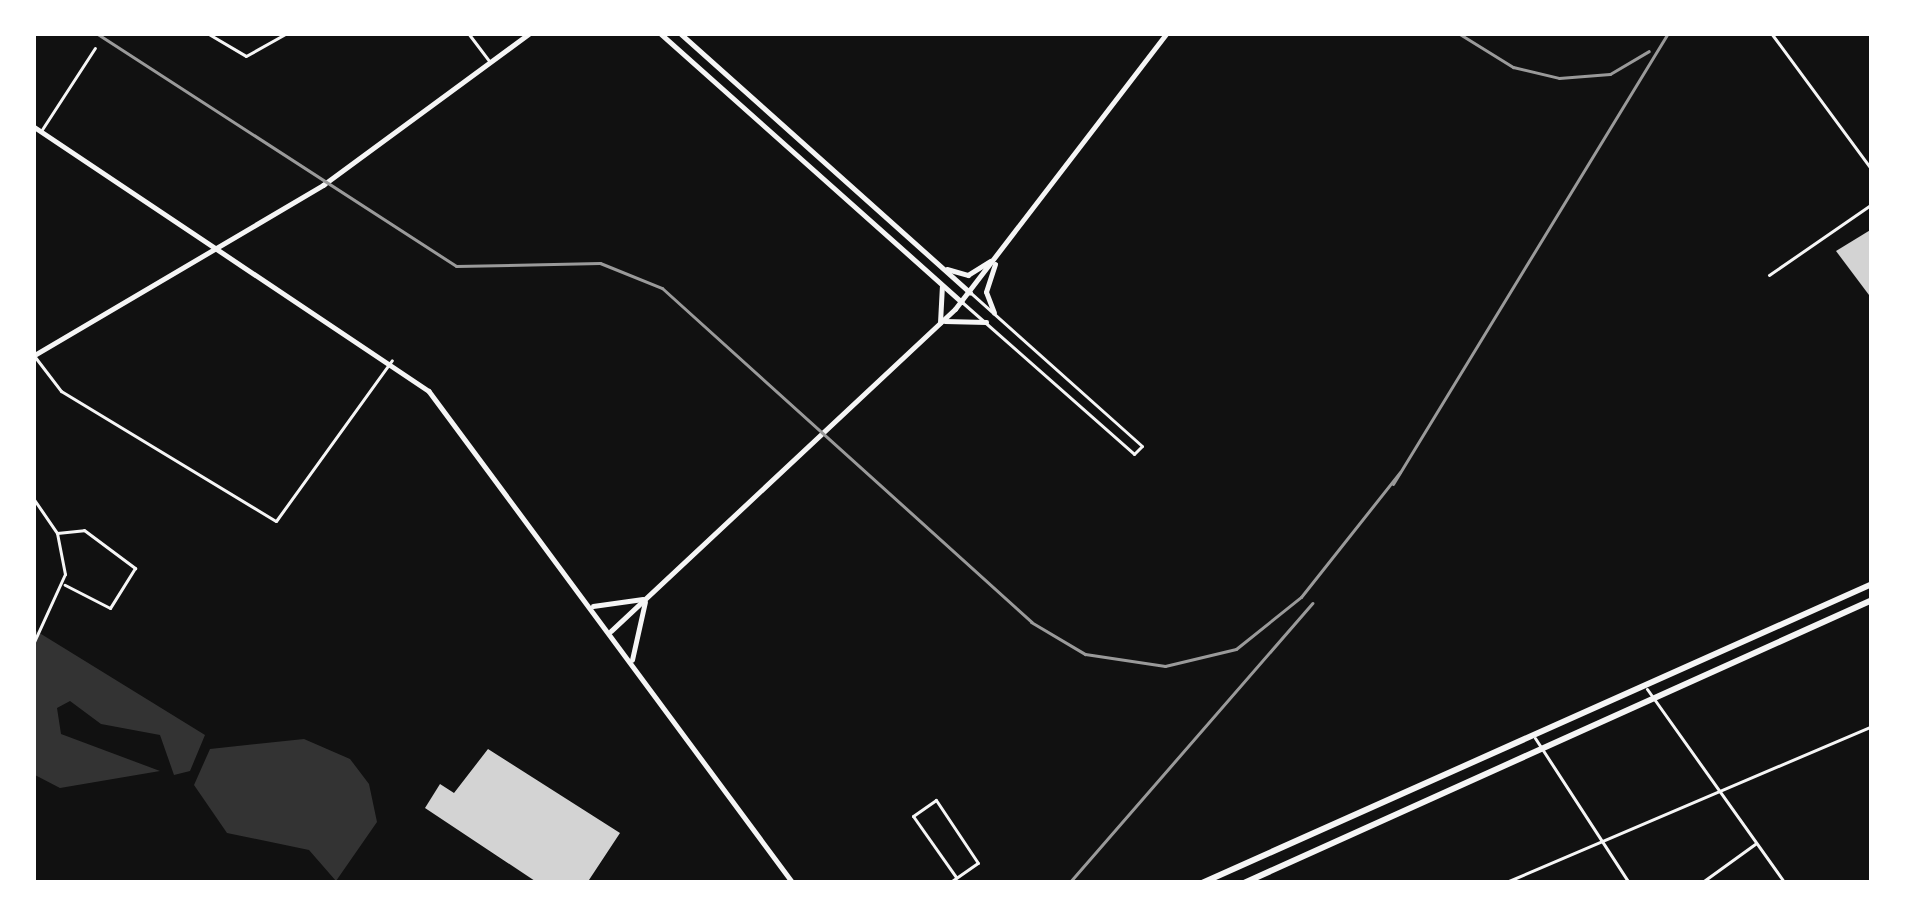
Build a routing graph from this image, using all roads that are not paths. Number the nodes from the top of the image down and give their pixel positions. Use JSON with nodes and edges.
{"nodes":[{"id":1,"x":207,"y":33,"type":"edge"},
{"id":2,"x":287,"y":33,"type":"edge"},
{"id":3,"x":467,"y":33,"type":"edge"},
{"id":4,"x":530,"y":33,"type":"edge"},
{"id":5,"x":660,"y":33,"type":"edge"},
{"id":6,"x":680,"y":33,"type":"edge"},
{"id":7,"x":1167,"y":33,"type":"edge"},
{"id":8,"x":1771,"y":33,"type":"edge"},
{"id":9,"x":95,"y":48,"type":"dead end"},
{"id":10,"x":490,"y":63,"type":"junction"},
{"id":11,"x":33,"y":126,"type":"edge"},
{"id":12,"x":41,"y":131,"type":"junction"},
{"id":13,"x":1872,"y":170,"type":"edge"},
{"id":14,"x":1872,"y":204,"type":"edge"},
{"id":15,"x":216,"y":244,"type":"junction"},
{"id":16,"x":999,"y":254,"type":"junction"},
{"id":17,"x":935,"y":262,"type":"junction"},
{"id":18,"x":1769,"y":275,"type":"dead end"},
{"id":19,"x":939,"y":281,"type":"junction"},
{"id":20,"x":970,"y":292,"type":"junction"},
{"id":21,"x":962,"y":302,"type":"junction"},
{"id":22,"x":994,"y":313,"type":"junction"},
{"id":23,"x":986,"y":322,"type":"junction"},
{"id":24,"x":940,"y":323,"type":"junction"},
{"id":25,"x":33,"y":355,"type":"edge"},
{"id":26,"x":392,"y":360,"type":"junction"},
{"id":27,"x":33,"y":498,"type":"edge"},
{"id":28,"x":57,"y":533,"type":"junction"},
{"id":29,"x":1872,"y":584,"type":"edge"},
{"id":30,"x":65,"y":585,"type":"junction"},
{"id":31,"x":648,"y":597,"type":"junction"},
{"id":32,"x":1872,"y":600,"type":"edge"},
{"id":33,"x":593,"y":606,"type":"junction"},
{"id":34,"x":611,"y":631,"type":"junction"},
{"id":35,"x":33,"y":644,"type":"edge"},
{"id":36,"x":632,"y":660,"type":"junction"},
{"id":37,"x":1646,"y":688,"type":"junction"},
{"id":38,"x":1654,"y":701,"type":"junction"},
{"id":39,"x":1872,"y":726,"type":"edge"},
{"id":40,"x":1535,"y":738,"type":"junction"},
{"id":41,"x":1545,"y":750,"type":"junction"},
{"id":42,"x":1716,"y":787,"type":"junction"},
{"id":43,"x":1602,"y":838,"type":"junction"},
{"id":44,"x":1756,"y":843,"type":"junction"},
{"id":45,"x":1227,"y":872,"type":"junction"},
{"id":46,"x":1522,"y":875,"type":"junction"},
{"id":47,"x":956,"y":878,"type":"junction"},
{"id":48,"x":1209,"y":882,"type":"edge"},
{"id":49,"x":793,"y":883,"type":"edge"},
{"id":50,"x":949,"y":883,"type":"edge"},
{"id":51,"x":1240,"y":883,"type":"edge"},
{"id":52,"x":1504,"y":883,"type":"edge"},
{"id":53,"x":1528,"y":883,"type":"edge"},
{"id":54,"x":1629,"y":883,"type":"edge"},
{"id":55,"x":1700,"y":883,"type":"edge"},
{"id":56,"x":1785,"y":883,"type":"edge"}],
"edges":[{"from":1,"to":2,"type":"street"},
{"from":3,"to":10,"type":"street"},
{"from":4,"to":10,"type":"main road"},
{"from":5,"to":19,"type":"main road"},
{"from":6,"to":17,"type":"main road"},
{"from":7,"to":16,"type":"main road"},
{"from":8,"to":13,"type":"street"},
{"from":9,"to":12,"type":"street"},
{"from":10,"to":15,"type":"main road"},
{"from":11,"to":12,"type":"main road"},
{"from":12,"to":15,"type":"main road"},
{"from":14,"to":18,"type":"street"},
{"from":15,"to":25,"type":"main road"},
{"from":15,"to":26,"type":"main road"},
{"from":16,"to":17,"type":"main road"},
{"from":16,"to":20,"type":"main road"},
{"from":16,"to":22,"type":"main road"},
{"from":17,"to":20,"type":"main road"},
{"from":19,"to":21,"type":"main road"},
{"from":19,"to":24,"type":"main road"},
{"from":20,"to":21,"type":"main road"},
{"from":20,"to":22,"type":"street"},
{"from":21,"to":23,"type":"street"},
{"from":21,"to":24,"type":"main road"},
{"from":22,"to":23,"type":"street"},
{"from":23,"to":24,"type":"main road"},
{"from":24,"to":31,"type":"main road"},
{"from":25,"to":26,"type":"street"},
{"from":26,"to":33,"type":"main road"},
{"from":27,"to":28,"type":"street"},
{"from":28,"to":30,"type":"street"},
{"from":28,"to":30,"type":"street"},
{"from":29,"to":37,"type":"main road"},
{"from":30,"to":35,"type":"street"},
{"from":31,"to":33,"type":"main road"},
{"from":31,"to":34,"type":"main road"},
{"from":31,"to":36,"type":"main road"},
{"from":32,"to":38,"type":"main road"},
{"from":33,"to":34,"type":"main road"},
{"from":34,"to":36,"type":"main road"},
{"from":36,"to":49,"type":"main road"},
{"from":37,"to":38,"type":"street"},
{"from":37,"to":40,"type":"main road"},
{"from":38,"to":41,"type":"main road"},
{"from":38,"to":42,"type":"street"},
{"from":39,"to":42,"type":"street"},
{"from":40,"to":41,"type":"street"},
{"from":40,"to":45,"type":"main road"},
{"from":41,"to":43,"type":"street"},
{"from":41,"to":51,"type":"main road"},
{"from":42,"to":43,"type":"street"},
{"from":42,"to":44,"type":"street"},
{"from":43,"to":46,"type":"street"},
{"from":43,"to":54,"type":"street"},
{"from":44,"to":55,"type":"street"},
{"from":44,"to":56,"type":"street"},
{"from":45,"to":48,"type":"main road"},
{"from":45,"to":51,"type":"main road"},
{"from":46,"to":52,"type":"street"},
{"from":46,"to":53,"type":"street"},
{"from":47,"to":47,"type":"street"},
{"from":47,"to":50,"type":"street"}]}
